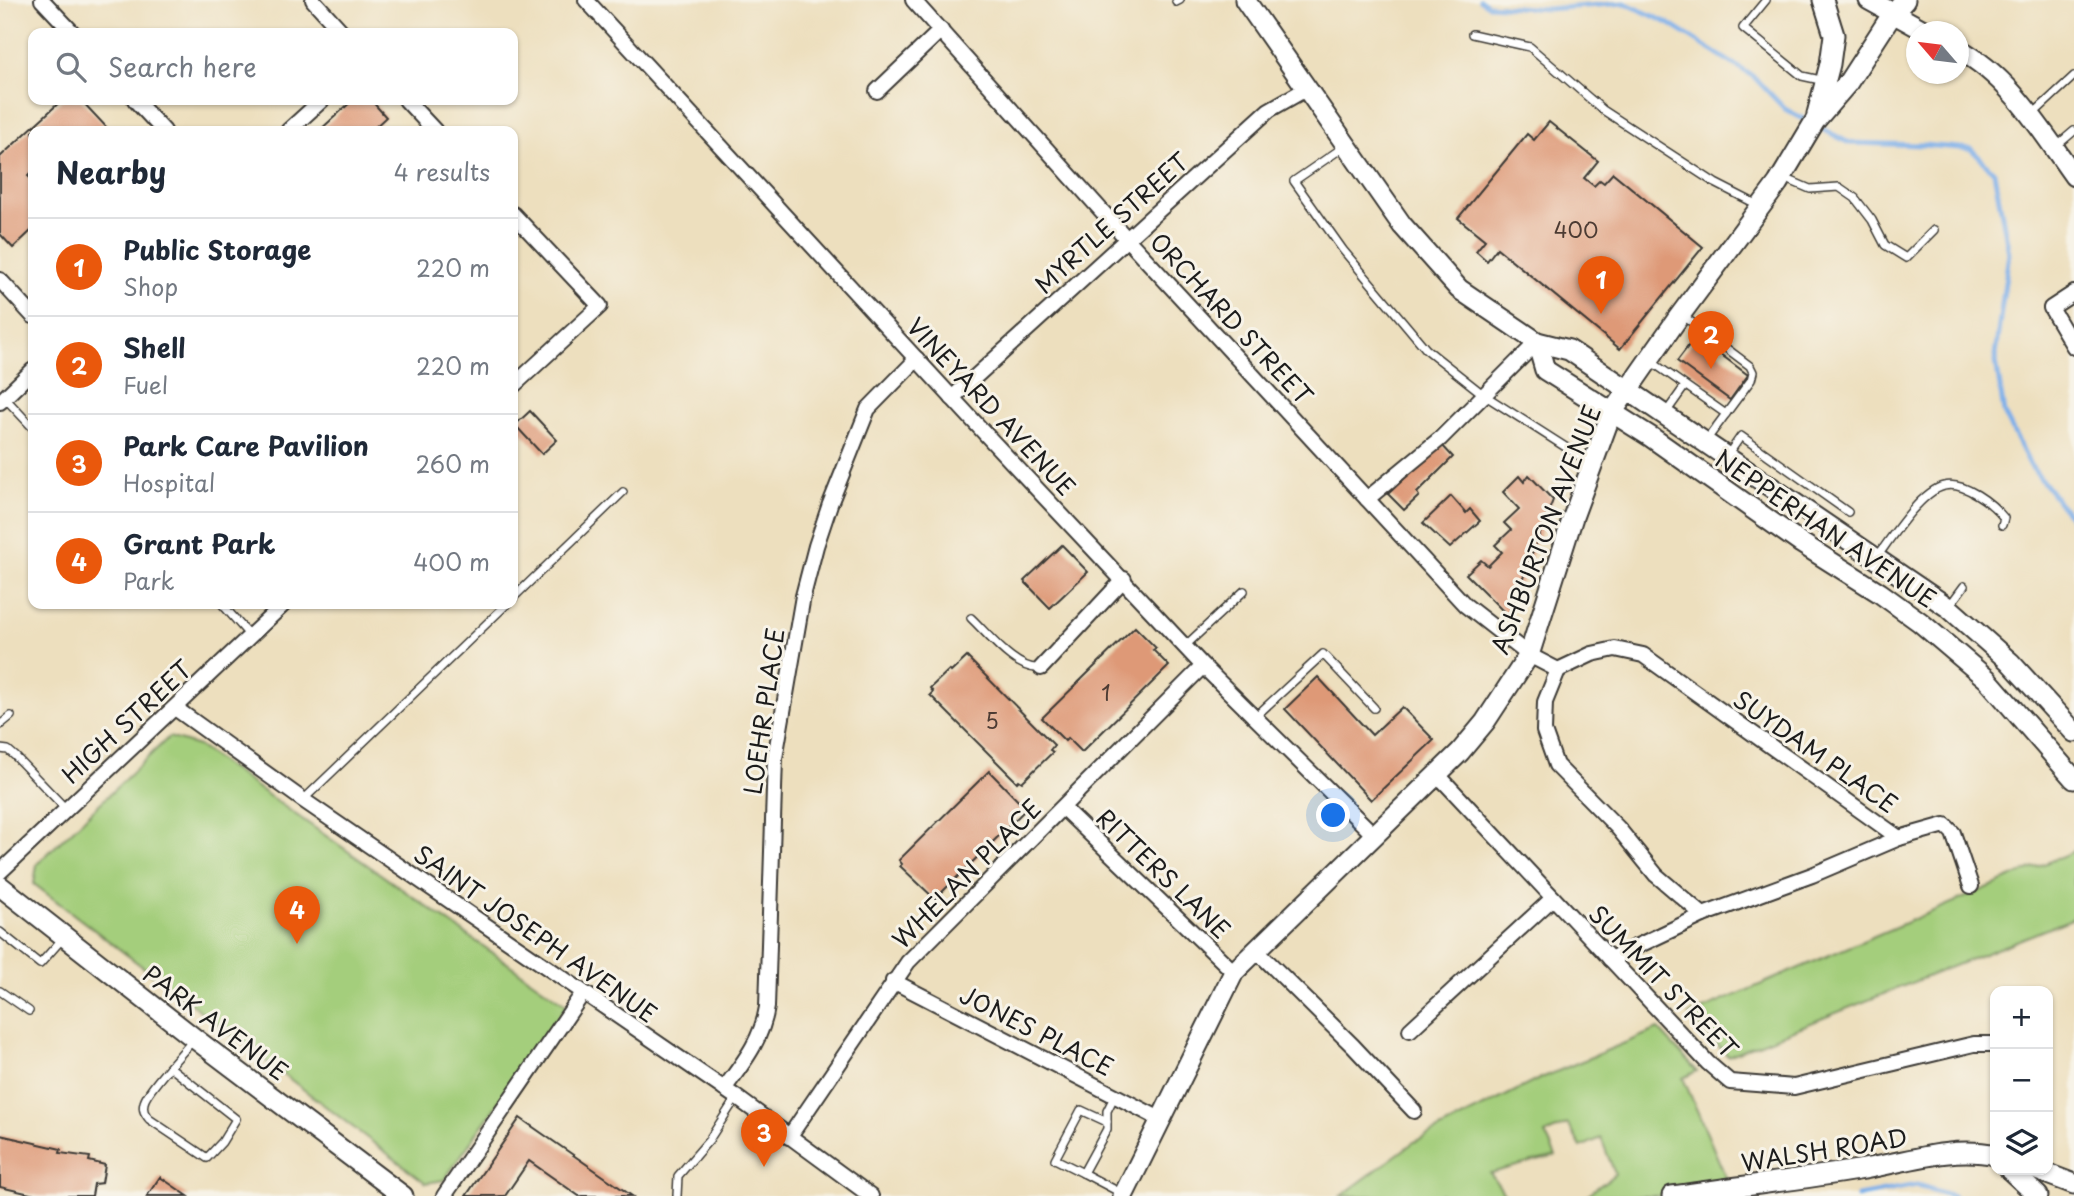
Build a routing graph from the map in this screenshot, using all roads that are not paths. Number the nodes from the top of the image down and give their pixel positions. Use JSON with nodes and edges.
{"nodes":[{"id":1,"x":42,"y":0,"type":"edge"},
{"id":2,"x":313,"y":0,"type":"edge"},
{"id":3,"x":586,"y":0,"type":"edge"},
{"id":4,"x":914,"y":0,"type":"edge"},
{"id":5,"x":1245,"y":0,"type":"edge"},
{"id":6,"x":1766,"y":0,"type":"edge"},
{"id":7,"x":1823,"y":0,"type":"edge"},
{"id":8,"x":1869,"y":0,"type":"edge"},
{"id":9,"x":1899,"y":6,"type":"edge"},
{"id":10,"x":1915,"y":21,"type":"edge"},
{"id":11,"x":68,"y":28,"type":"edge"},
{"id":12,"x":338,"y":28,"type":"edge"},
{"id":13,"x":941,"y":30,"type":"junction"},
{"id":14,"x":1472,"y":34,"type":"dead end"},
{"id":15,"x":1969,"y":54,"type":"edge"},
{"id":16,"x":2074,"y":76,"type":"edge"},
{"id":17,"x":1826,"y":81,"type":"junction"},
{"id":18,"x":1306,"y":89,"type":"junction"},
{"id":19,"x":877,"y":91,"type":"dead end"},
{"id":20,"x":140,"y":105,"type":"edge"},
{"id":21,"x":317,"y":105,"type":"edge"},
{"id":22,"x":411,"y":105,"type":"edge"},
{"id":23,"x":2031,"y":116,"type":"junction"},
{"id":24,"x":1815,"y":121,"type":"junction"},
{"id":25,"x":159,"y":126,"type":"edge"},
{"id":26,"x":296,"y":126,"type":"edge"},
{"id":27,"x":430,"y":126,"type":"edge"},
{"id":28,"x":2074,"y":131,"type":"edge"},
{"id":29,"x":1345,"y":145,"type":"junction"},
{"id":30,"x":2054,"y":148,"type":"junction"},
{"id":31,"x":2074,"y":176,"type":"edge"},
{"id":32,"x":1782,"y":177,"type":"junction"},
{"id":33,"x":1761,"y":207,"type":"junction"},
{"id":34,"x":518,"y":219,"type":"edge"},
{"id":35,"x":1934,"y":230,"type":"dead end"},
{"id":36,"x":1126,"y":238,"type":"junction"},
{"id":37,"x":0,"y":280,"type":"edge"},
{"id":38,"x":2074,"y":293,"type":"edge"},
{"id":39,"x":28,"y":311,"type":"edge"},
{"id":40,"x":1681,"y":314,"type":"junction"},
{"id":41,"x":1537,"y":342,"type":"junction"},
{"id":42,"x":2074,"y":347,"type":"edge"},
{"id":43,"x":917,"y":359,"type":"junction"},
{"id":44,"x":1648,"y":360,"type":"junction"},
{"id":45,"x":28,"y":375,"type":"edge"},
{"id":46,"x":518,"y":381,"type":"edge"},
{"id":47,"x":1685,"y":386,"type":"junction"},
{"id":48,"x":1627,"y":391,"type":"junction"},
{"id":49,"x":1484,"y":395,"type":"junction"},
{"id":50,"x":953,"y":398,"type":"junction"},
{"id":51,"x":2,"y":400,"type":"edge"},
{"id":52,"x":1611,"y":414,"type":"junction"},
{"id":53,"x":1726,"y":414,"type":"junction"},
{"id":54,"x":1664,"y":415,"type":"junction"},
{"id":55,"x":28,"y":423,"type":"edge"},
{"id":56,"x":1705,"y":442,"type":"junction"},
{"id":57,"x":1726,"y":457,"type":"junction"},
{"id":58,"x":1592,"y":464,"type":"junction"},
{"id":59,"x":623,"y":492,"type":"dead end"},
{"id":60,"x":1367,"y":499,"type":"junction"},
{"id":61,"x":1848,"y":512,"type":"dead end"},
{"id":62,"x":2002,"y":525,"type":"dead end"},
{"id":63,"x":1877,"y":558,"type":"junction"},
{"id":64,"x":1124,"y":579,"type":"junction"},
{"id":65,"x":1964,"y":586,"type":"dead end"},
{"id":66,"x":1244,"y":591,"type":"dead end"},
{"id":67,"x":518,"y":593,"type":"edge"},
{"id":68,"x":1949,"y":608,"type":"junction"},
{"id":69,"x":226,"y":609,"type":"edge"},
{"id":70,"x":279,"y":609,"type":"edge"},
{"id":71,"x":501,"y":609,"type":"edge"},
{"id":72,"x":971,"y":618,"type":"dead end"},
{"id":73,"x":250,"y":636,"type":"junction"},
{"id":74,"x":1185,"y":646,"type":"junction"},
{"id":75,"x":1529,"y":655,"type":"junction"},
{"id":76,"x":1203,"y":666,"type":"junction"},
{"id":77,"x":1041,"y":668,"type":"joint"},
{"id":78,"x":1558,"y":670,"type":"junction"},
{"id":79,"x":175,"y":708,"type":"junction"},
{"id":80,"x":1374,"y":708,"type":"dead end"},
{"id":81,"x":11,"y":716,"type":"dead end"},
{"id":82,"x":1255,"y":717,"type":"junction"},
{"id":83,"x":0,"y":725,"type":"edge"},
{"id":84,"x":2074,"y":732,"type":"edge"},
{"id":85,"x":0,"y":749,"type":"edge"},
{"id":86,"x":1438,"y":775,"type":"junction"},
{"id":87,"x":2074,"y":779,"type":"edge"},
{"id":88,"x":303,"y":800,"type":"junction"},
{"id":89,"x":1063,"y":808,"type":"junction"},
{"id":90,"x":66,"y":809,"type":"junction"},
{"id":91,"x":1374,"y":835,"type":"junction"},
{"id":92,"x":1899,"y":838,"type":"junction"},
{"id":93,"x":0,"y":872,"type":"edge"},
{"id":94,"x":0,"y":886,"type":"edge"},
{"id":95,"x":1971,"y":886,"type":"dead end"},
{"id":96,"x":1553,"y":898,"type":"junction"},
{"id":97,"x":1703,"y":915,"type":"junction"},
{"id":98,"x":0,"y":932,"type":"edge"},
{"id":99,"x":64,"y":937,"type":"junction"},
{"id":100,"x":1255,"y":949,"type":"junction"},
{"id":101,"x":1609,"y":959,"type":"junction"},
{"id":102,"x":1234,"y":972,"type":"junction"},
{"id":103,"x":893,"y":981,"type":"junction"},
{"id":104,"x":0,"y":991,"type":"edge"},
{"id":105,"x":583,"y":993,"type":"junction"},
{"id":106,"x":29,"y":1011,"type":"dead end"},
{"id":107,"x":1410,"y":1030,"type":"dead end"},
{"id":108,"x":194,"y":1038,"type":"junction"},
{"id":109,"x":1990,"y":1044,"type":"edge"},
{"id":110,"x":170,"y":1067,"type":"junction"},
{"id":111,"x":730,"y":1093,"type":"junction"},
{"id":112,"x":1115,"y":1096,"type":"junction"},
{"id":113,"x":1414,"y":1111,"type":"dead end"},
{"id":114,"x":1160,"y":1119,"type":"junction"},
{"id":115,"x":1107,"y":1122,"type":"junction"},
{"id":116,"x":789,"y":1138,"type":"junction"},
{"id":117,"x":1990,"y":1156,"type":"edge"},
{"id":118,"x":1083,"y":1173,"type":"junction"},
{"id":119,"x":2015,"y":1175,"type":"edge"},
{"id":120,"x":2050,"y":1175,"type":"edge"},
{"id":121,"x":2074,"y":1184,"type":"edge"},
{"id":122,"x":1124,"y":1195,"type":"edge"},
{"id":123,"x":403,"y":1196,"type":"edge"},
{"id":124,"x":444,"y":1196,"type":"edge"},
{"id":125,"x":677,"y":1196,"type":"edge"},
{"id":126,"x":871,"y":1196,"type":"edge"},
{"id":127,"x":1672,"y":1196,"type":"edge"},
{"id":128,"x":2038,"y":1196,"type":"edge"}],
"edges":[{"from":1,"to":11,"type":"street"},
{"from":2,"to":12,"type":"street"},
{"from":3,"to":43,"type":"street","name":"VINEYARD AVENUE"},
{"from":4,"to":13,"type":"street","name":"ORCHARD STREET"},
{"from":5,"to":18,"type":"main road","name":"NEPPERHAN AVENUE"},
{"from":6,"to":17,"type":"lane"},
{"from":7,"to":17,"type":"main road"},
{"from":8,"to":9,"type":"main road"},
{"from":9,"to":10,"type":"main road"},
{"from":9,"to":24,"type":"main road","name":"ASHBURTON AVENUE"},
{"from":13,"to":19,"type":"street"},
{"from":13,"to":36,"type":"street","name":"ORCHARD STREET"},
{"from":14,"to":33,"type":"lane"},
{"from":15,"to":23,"type":"main road"},
{"from":16,"to":23,"type":"lane"},
{"from":17,"to":24,"type":"main road"},
{"from":18,"to":29,"type":"main road","name":"NEPPERHAN AVENUE"},
{"from":18,"to":36,"type":"street","name":"MYRTLE STREET"},
{"from":20,"to":25,"type":"street"},
{"from":21,"to":26,"type":"street"},
{"from":22,"to":27,"type":"street"},
{"from":23,"to":30,"type":"main road"},
{"from":24,"to":32,"type":"main road","name":"ASHBURTON AVENUE"},
{"from":28,"to":30,"type":"lane"},
{"from":29,"to":41,"type":"main road","name":"NEPPERHAN AVENUE"},
{"from":29,"to":49,"type":"lane"},
{"from":30,"to":31,"type":"main road"},
{"from":32,"to":33,"type":"main road","name":"ASHBURTON AVENUE"},
{"from":32,"to":35,"type":"lane"},
{"from":33,"to":40,"type":"main road","name":"ASHBURTON AVENUE"},
{"from":34,"to":46,"type":"street"},
{"from":36,"to":50,"type":"street","name":"MYRTLE STREET"},
{"from":36,"to":60,"type":"street","name":"ORCHARD STREET"},
{"from":37,"to":39,"type":"street"},
{"from":38,"to":42,"type":"street"},
{"from":40,"to":44,"type":"main road","name":"ASHBURTON AVENUE"},
{"from":40,"to":53,"type":"lane"},
{"from":41,"to":48,"type":"main road","name":"NEPPERHAN AVENUE"},
{"from":41,"to":49,"type":"street"},
{"from":41,"to":52,"type":"main road","name":"NEPPERHAN AVENUE"},
{"from":43,"to":50,"type":"street","name":"VINEYARD AVENUE"},
{"from":43,"to":111,"type":"street","name":"LOEHR PLACE"},
{"from":44,"to":47,"type":"lane"},
{"from":44,"to":48,"type":"main road","name":"ASHBURTON AVENUE"},
{"from":45,"to":51,"type":"street"},
{"from":47,"to":53,"type":"lane"},
{"from":47,"to":54,"type":"lane"},
{"from":48,"to":52,"type":"main road","name":"ASHBURTON AVENUE"},
{"from":48,"to":54,"type":"main road","name":"NEPPERHAN AVENUE"},
{"from":49,"to":58,"type":"lane"},
{"from":49,"to":60,"type":"street"},
{"from":50,"to":64,"type":"street","name":"VINEYARD AVENUE"},
{"from":51,"to":55,"type":"lane"},
{"from":52,"to":58,"type":"main road","name":"ASHBURTON AVENUE"},
{"from":52,"to":87,"type":"main road","name":"NEPPERHAN AVENUE"},
{"from":53,"to":56,"type":"lane"},
{"from":54,"to":56,"type":"main road","name":"NEPPERHAN AVENUE"},
{"from":56,"to":57,"type":"main road","name":"NEPPERHAN AVENUE"},
{"from":57,"to":61,"type":"lane"},
{"from":57,"to":63,"type":"main road","name":"NEPPERHAN AVENUE"},
{"from":58,"to":75,"type":"main road","name":"ASHBURTON AVENUE"},
{"from":59,"to":67,"type":"lane"},
{"from":60,"to":75,"type":"street","name":"ORCHARD STREET"},
{"from":62,"to":63,"type":"lane"},
{"from":63,"to":68,"type":"main road","name":"NEPPERHAN AVENUE"},
{"from":64,"to":74,"type":"street","name":"VINEYARD AVENUE"},
{"from":64,"to":77,"type":"street"},
{"from":65,"to":68,"type":"lane"},
{"from":66,"to":74,"type":"lane"},
{"from":68,"to":84,"type":"main road","name":"NEPPERHAN AVENUE"},
{"from":69,"to":73,"type":"lane"},
{"from":70,"to":73,"type":"street","name":"HIGH STREET"},
{"from":71,"to":88,"type":"lane"},
{"from":72,"to":77,"type":"lane"},
{"from":73,"to":79,"type":"street","name":"HIGH STREET"},
{"from":74,"to":76,"type":"street","name":"VINEYARD AVENUE"},
{"from":75,"to":78,"type":"street","name":"ORCHARD STREET"},
{"from":75,"to":86,"type":"main road","name":"ASHBURTON AVENUE"},
{"from":76,"to":82,"type":"street","name":"VINEYARD AVENUE"},
{"from":76,"to":89,"type":"street","name":"WHELAN PLACE"},
{"from":78,"to":92,"type":"street","name":"SUYDAM PLACE"},
{"from":78,"to":97,"type":"street"},
{"from":79,"to":88,"type":"street","name":"SAINT JOSEPH AVENUE"},
{"from":79,"to":90,"type":"street","name":"HIGH STREET"},
{"from":80,"to":82,"type":"lane"},
{"from":81,"to":83,"type":"lane"},
{"from":82,"to":91,"type":"street","name":"VINEYARD AVENUE"},
{"from":85,"to":90,"type":"lane"},
{"from":86,"to":91,"type":"main road","name":"ASHBURTON AVENUE"},
{"from":86,"to":96,"type":"street","name":"SUMMIT STREET"},
{"from":88,"to":105,"type":"street","name":"SAINT JOSEPH AVENUE"},
{"from":89,"to":102,"type":"street","name":"RITTERS LANE"},
{"from":89,"to":103,"type":"street","name":"WHELAN PLACE"},
{"from":90,"to":93,"type":"street","name":"HIGH STREET"},
{"from":91,"to":100,"type":"main road","name":"ASHBURTON AVENUE"},
{"from":92,"to":95,"type":"street"},
{"from":92,"to":97,"type":"street","name":"SUYDAM PLACE"},
{"from":94,"to":99,"type":"main road","name":"PARK AVENUE"},
{"from":96,"to":101,"type":"street","name":"SUMMIT STREET"},
{"from":96,"to":107,"type":"street"},
{"from":97,"to":101,"type":"street","name":"SUYDAM PLACE"},
{"from":98,"to":99,"type":"lane"},
{"from":99,"to":108,"type":"main road","name":"PARK AVENUE"},
{"from":100,"to":102,"type":"main road","name":"ASHBURTON AVENUE"},
{"from":100,"to":113,"type":"street"},
{"from":101,"to":109,"type":"street","name":"SUMMIT STREET"},
{"from":102,"to":114,"type":"main road","name":"ASHBURTON AVENUE"},
{"from":103,"to":112,"type":"street","name":"JONES PLACE"},
{"from":103,"to":116,"type":"street","name":"WHELAN PLACE"},
{"from":104,"to":106,"type":"lane"},
{"from":105,"to":111,"type":"street","name":"SAINT JOSEPH AVENUE"},
{"from":105,"to":124,"type":"street"},
{"from":108,"to":110,"type":"lane"},
{"from":108,"to":123,"type":"main road","name":"PARK AVENUE"},
{"from":110,"to":110,"type":"lane"},
{"from":111,"to":116,"type":"street","name":"SAINT JOSEPH AVENUE"},
{"from":111,"to":125,"type":"lane"},
{"from":112,"to":114,"type":"street","name":"JONES PLACE"},
{"from":112,"to":115,"type":"lane"},
{"from":114,"to":122,"type":"main road","name":"ASHBURTON AVENUE"},
{"from":115,"to":118,"type":"lane"},
{"from":115,"to":118,"type":"lane"},
{"from":116,"to":126,"type":"street","name":"SAINT JOSEPH AVENUE"},
{"from":117,"to":127,"type":"main road","name":"WALSH ROAD"},
{"from":118,"to":122,"type":"lane"},
{"from":119,"to":128,"type":"main road"},
{"from":120,"to":121,"type":"main road"}]}
